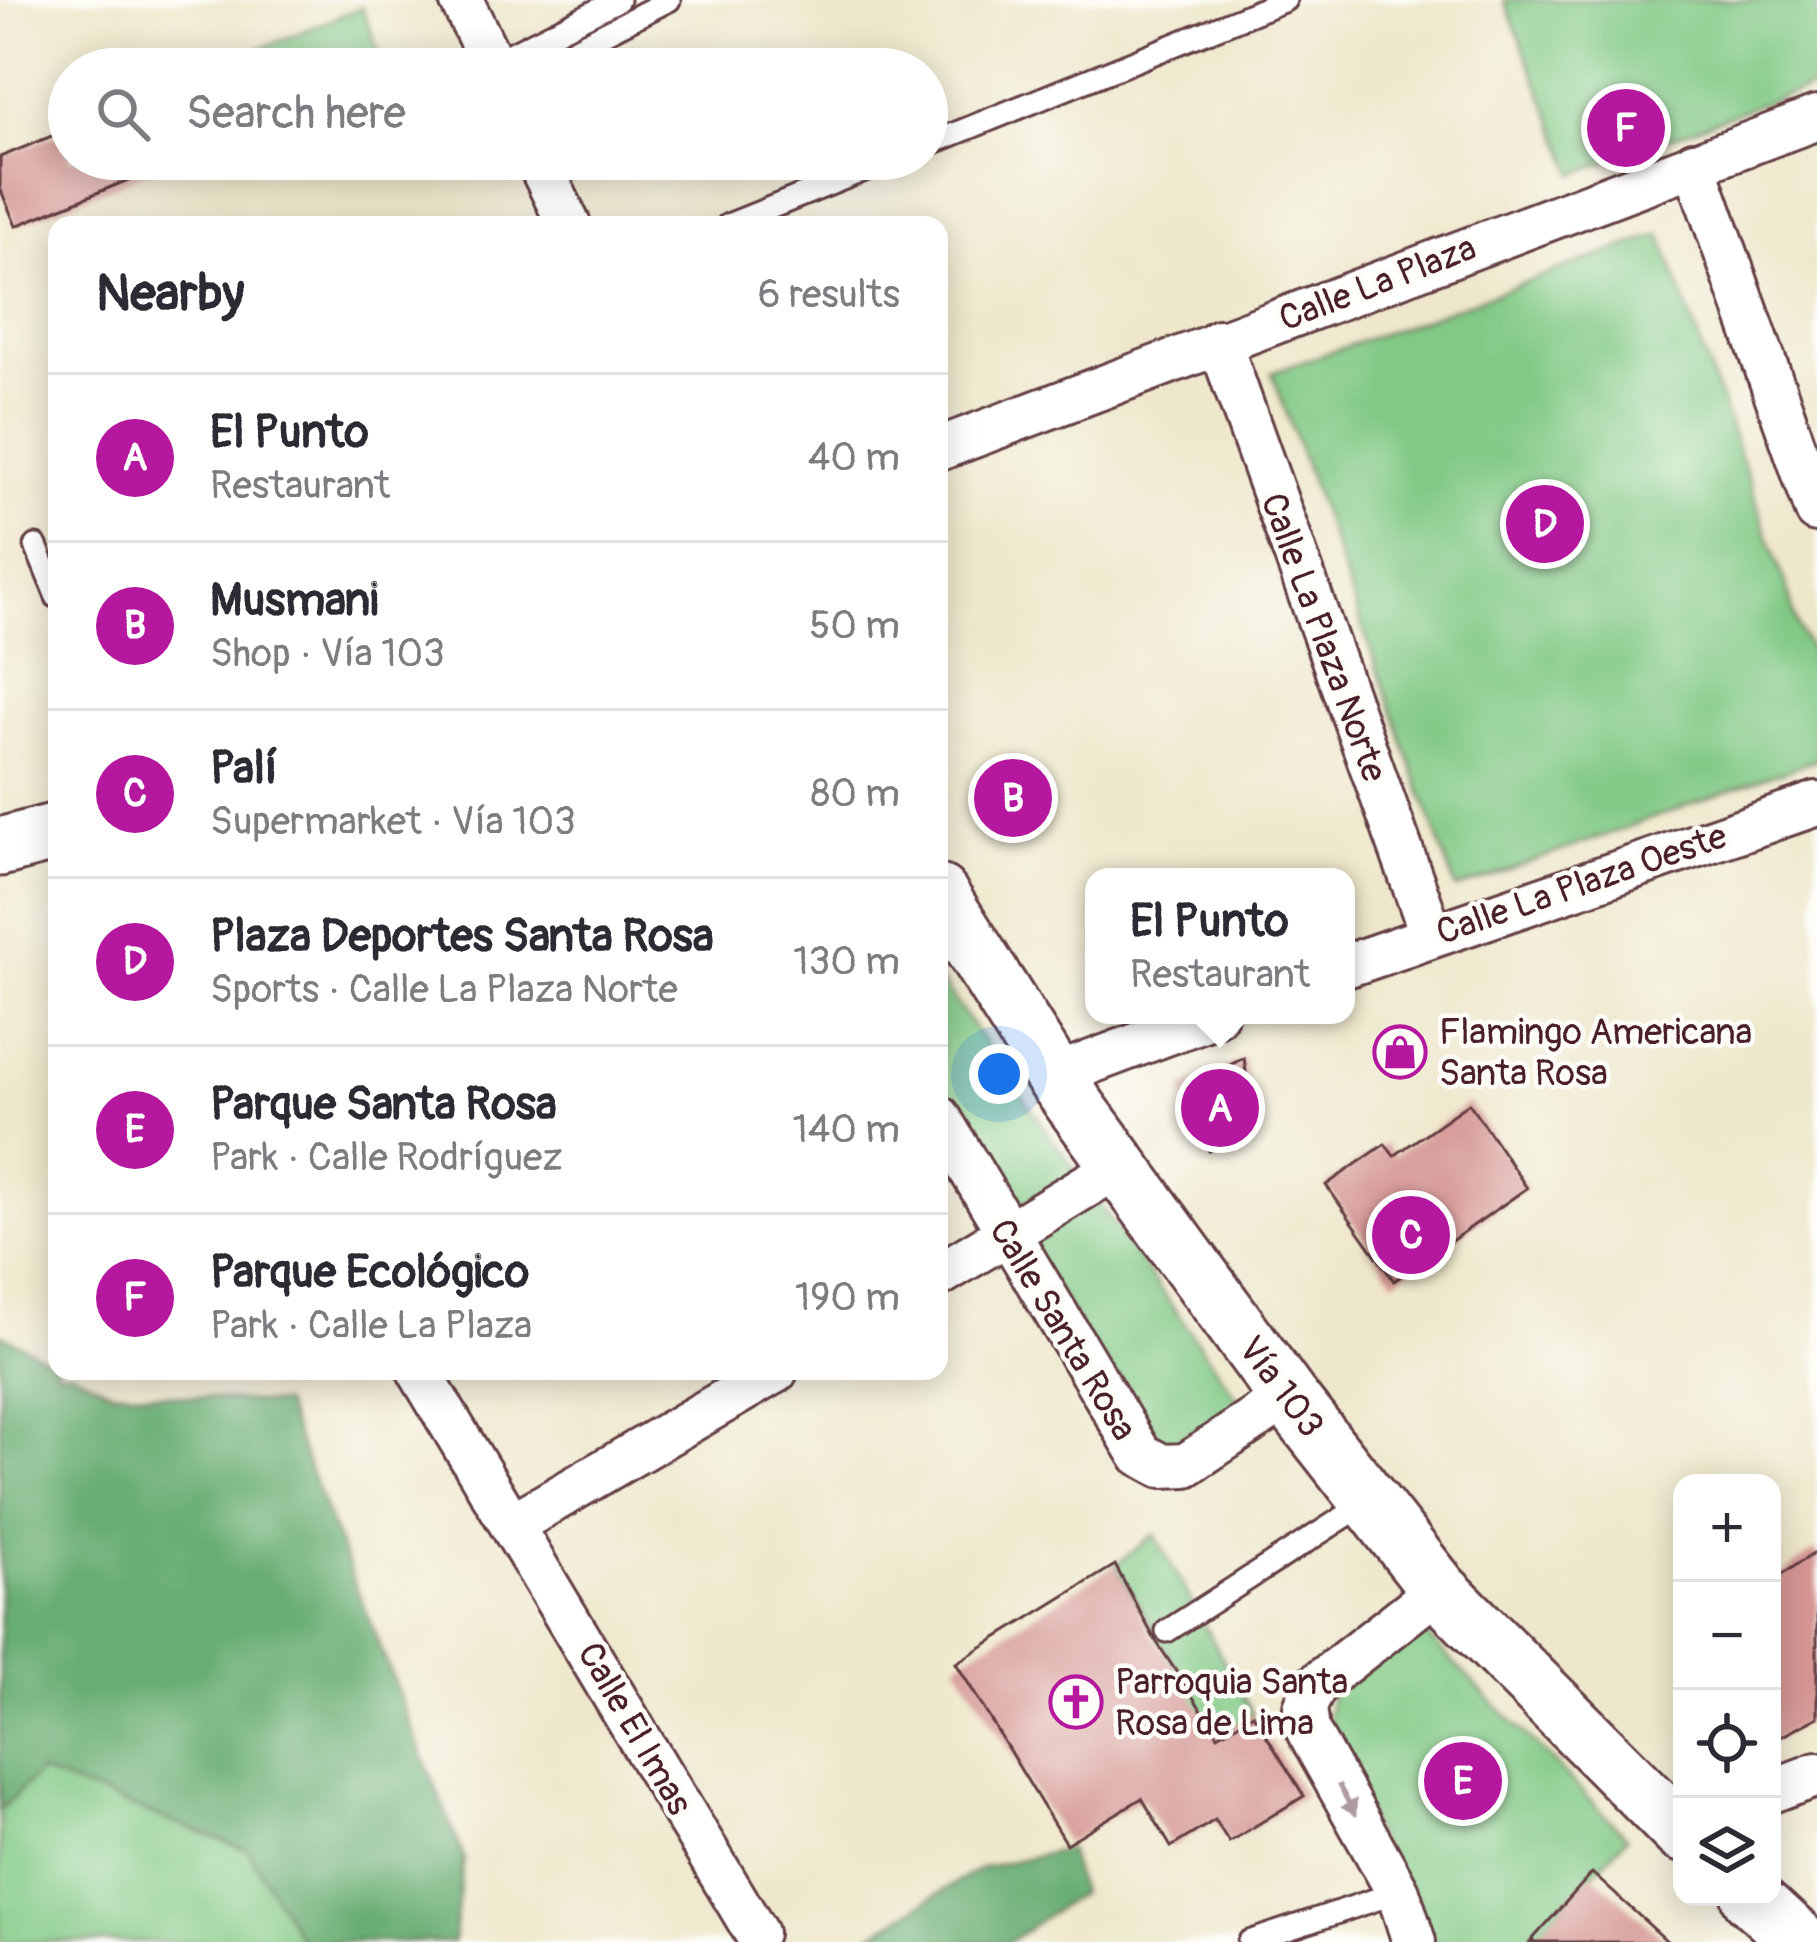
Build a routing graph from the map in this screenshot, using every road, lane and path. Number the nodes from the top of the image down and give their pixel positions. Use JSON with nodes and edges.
{"nodes":[{"id":1,"x":461,"y":0,"type":"edge"},
{"id":2,"x":618,"y":0,"type":"edge"},
{"id":3,"x":669,"y":0,"type":"edge"},
{"id":4,"x":1286,"y":0,"type":"edge"},
{"id":5,"x":484,"y":48,"type":"edge"},
{"id":6,"x":527,"y":48,"type":"edge"},
{"id":7,"x":575,"y":48,"type":"edge"},
{"id":8,"x":1817,"y":118,"type":"edge"},
{"id":9,"x":948,"y":137,"type":"edge"},
{"id":10,"x":1694,"y":164,"type":"junction"},
{"id":11,"x":547,"y":180,"type":"edge"},
{"id":12,"x":840,"y":180,"type":"edge"},
{"id":13,"x":565,"y":216,"type":"edge"},
{"id":14,"x":750,"y":216,"type":"edge"},
{"id":15,"x":1219,"y":341,"type":"junction"},
{"id":16,"x":948,"y":446,"type":"edge"},
{"id":17,"x":1817,"y":511,"type":"edge"},
{"id":18,"x":36,"y":546,"type":"dead end"},
{"id":19,"x":48,"y":575,"type":"edge"},
{"id":20,"x":1817,"y":804,"type":"edge"},
{"id":21,"x":948,"y":908,"type":"edge"},
{"id":22,"x":1431,"y":934,"type":"junction"},
{"id":23,"x":1355,"y":963,"type":"edge"},
{"id":24,"x":1192,"y":1024,"type":"edge"},
{"id":25,"x":1054,"y":1076,"type":"junction"},
{"id":26,"x":948,"y":1133,"type":"edge"},
{"id":27,"x":1121,"y":1165,"type":"junction"},
{"id":28,"x":1007,"y":1235,"type":"junction"},
{"id":29,"x":948,"y":1270,"type":"edge"},
{"id":30,"x":425,"y":1380,"type":"edge"},
{"id":31,"x":761,"y":1380,"type":"edge"},
{"id":32,"x":1288,"y":1397,"type":"junction"},
{"id":33,"x":1370,"y":1500,"type":"junction"},
{"id":34,"x":515,"y":1523,"type":"junction"},
{"id":35,"x":1439,"y":1589,"type":"junction"},
{"id":36,"x":1167,"y":1630,"type":"dead end"},
{"id":37,"x":1817,"y":1774,"type":"edge"},
{"id":38,"x":1781,"y":1787,"type":"edge"},
{"id":39,"x":1673,"y":1822,"type":"edge"},
{"id":40,"x":1398,"y":1892,"type":"junction"},
{"id":41,"x":1761,"y":1906,"type":"edge"},
{"id":42,"x":756,"y":1934,"type":"dead end"},
{"id":43,"x":1249,"y":1942,"type":"edge"},
{"id":44,"x":1414,"y":1942,"type":"edge"},
{"id":45,"x":1800,"y":1942,"type":"edge"}],
"edges":[{"from":1,"to":5,"type":"street"},
{"from":2,"to":6,"type":"lane"},
{"from":3,"to":7,"type":"lane"},
{"from":4,"to":9,"type":"lane"},
{"from":8,"to":10,"type":"street","name":"Calle La Plaza"},
{"from":10,"to":15,"type":"street","name":"Calle La Plaza"},
{"from":10,"to":17,"type":"street"},
{"from":11,"to":13,"type":"street"},
{"from":12,"to":14,"type":"lane"},
{"from":15,"to":16,"type":"street","name":"Calle La Plaza"},
{"from":15,"to":22,"type":"street","name":"Calle La Plaza Norte"},
{"from":18,"to":19,"type":"lane"},
{"from":20,"to":22,"type":"street","name":"Calle La Plaza Oeste"},
{"from":21,"to":25,"type":"main road","name":"Vía 103"},
{"from":22,"to":23,"type":"street","name":"Calle La Plaza Oeste"},
{"from":24,"to":25,"type":"street"},
{"from":25,"to":27,"type":"main road","name":"Vía 103"},
{"from":26,"to":28,"type":"street","name":"Calle Santa Rosa"},
{"from":27,"to":28,"type":"street"},
{"from":27,"to":32,"type":"main road","name":"Vía 103"},
{"from":28,"to":29,"type":"street"},
{"from":28,"to":32,"type":"street","name":"Calle Santa Rosa"},
{"from":30,"to":34,"type":"street","name":"Calle El Imas"},
{"from":31,"to":34,"type":"street"},
{"from":32,"to":33,"type":"main road","name":"Vía 103"},
{"from":33,"to":35,"type":"main road","name":"Vía 103"},
{"from":33,"to":36,"type":"lane"},
{"from":34,"to":42,"type":"street","name":"Calle El Imas"},
{"from":35,"to":39,"type":"main road","name":"Vía 103"},
{"from":35,"to":40,"type":"street","one_way":true},
{"from":37,"to":38,"type":"street"},
{"from":40,"to":43,"type":"lane"},
{"from":40,"to":44,"type":"street"},
{"from":41,"to":45,"type":"main road"}]}
